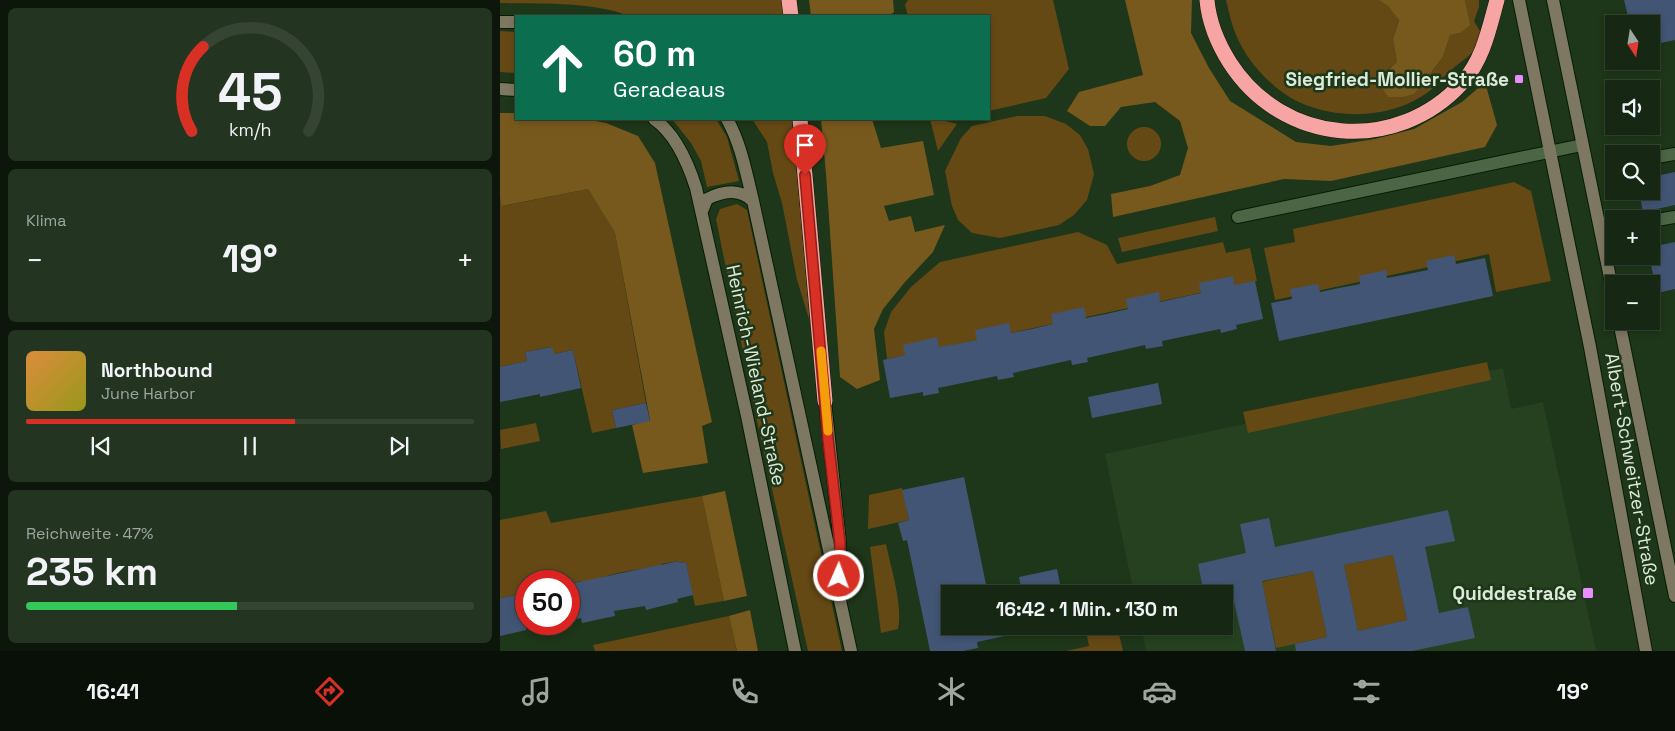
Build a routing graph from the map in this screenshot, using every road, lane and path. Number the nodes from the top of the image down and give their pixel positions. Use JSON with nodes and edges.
{"nodes":[{"id":1,"x":790,"y":0,"type":"edge"},
{"id":2,"x":1207,"y":0,"type":"edge"},
{"id":3,"x":1497,"y":0,"type":"edge"},
{"id":4,"x":1519,"y":0,"type":"edge"},
{"id":5,"x":1553,"y":0,"type":"edge"},
{"id":6,"x":790,"y":15,"type":"edge"},
{"id":7,"x":500,"y":22,"type":"edge"},
{"id":8,"x":515,"y":22,"type":"edge"},
{"id":9,"x":500,"y":90,"type":"edge"},
{"id":10,"x":515,"y":90,"type":"edge"},
{"id":11,"x":655,"y":120,"type":"edge"},
{"id":12,"x":728,"y":120,"type":"edge"},
{"id":13,"x":800,"y":120,"type":"edge"},
{"id":14,"x":1582,"y":145,"type":"junction"},
{"id":15,"x":1550,"y":152,"type":"junction"},
{"id":16,"x":1675,"y":154,"type":"edge"},
{"id":17,"x":1660,"y":156,"type":"edge"},
{"id":18,"x":753,"y":201,"type":"junction"},
{"id":19,"x":702,"y":211,"type":"junction"},
{"id":20,"x":1238,"y":217,"type":"dead end"},
{"id":21,"x":1675,"y":217,"type":"edge"},
{"id":22,"x":1660,"y":220,"type":"edge"},
{"id":23,"x":1609,"y":275,"type":"edge"},
{"id":24,"x":1621,"y":330,"type":"edge"},
{"id":25,"x":825,"y":401,"type":"joint"},
{"id":26,"x":838,"y":593,"type":"junction"},
{"id":27,"x":1675,"y":596,"type":"edge"},
{"id":28,"x":795,"y":651,"type":"edge"},
{"id":29,"x":850,"y":651,"type":"edge"},
{"id":30,"x":1646,"y":651,"type":"edge"}],
"edges":[{"from":1,"to":6,"type":"highway"},
{"from":2,"to":3,"type":"highway"},
{"from":4,"to":15,"type":"main road","name":"Albert-Schweitzer-Straße"},
{"from":5,"to":14,"type":"main road"},
{"from":7,"to":8,"type":"main road"},
{"from":9,"to":10,"type":"main road"},
{"from":11,"to":19,"type":"main road","name":"Heinrich-Wieland-Straße"},
{"from":12,"to":18,"type":"main road","name":"Heinrich-Wieland-Straße"},
{"from":13,"to":25,"type":"highway"},
{"from":14,"to":15,"type":"street"},
{"from":14,"to":23,"type":"main road"},
{"from":15,"to":20,"type":"street"},
{"from":15,"to":30,"type":"main road","name":"Albert-Schweitzer-Straße"},
{"from":16,"to":17,"type":"street"},
{"from":18,"to":19,"type":"main road"},
{"from":18,"to":26,"type":"main road","name":"Heinrich-Wieland-Straße"},
{"from":19,"to":28,"type":"main road","name":"Heinrich-Wieland-Straße"},
{"from":21,"to":22,"type":"street"},
{"from":24,"to":27,"type":"main road","name":"Albert-Schweitzer-Straße"},
{"from":25,"to":26,"type":"main road"},
{"from":26,"to":29,"type":"main road","name":"Heinrich-Wieland-Straße"}]}
